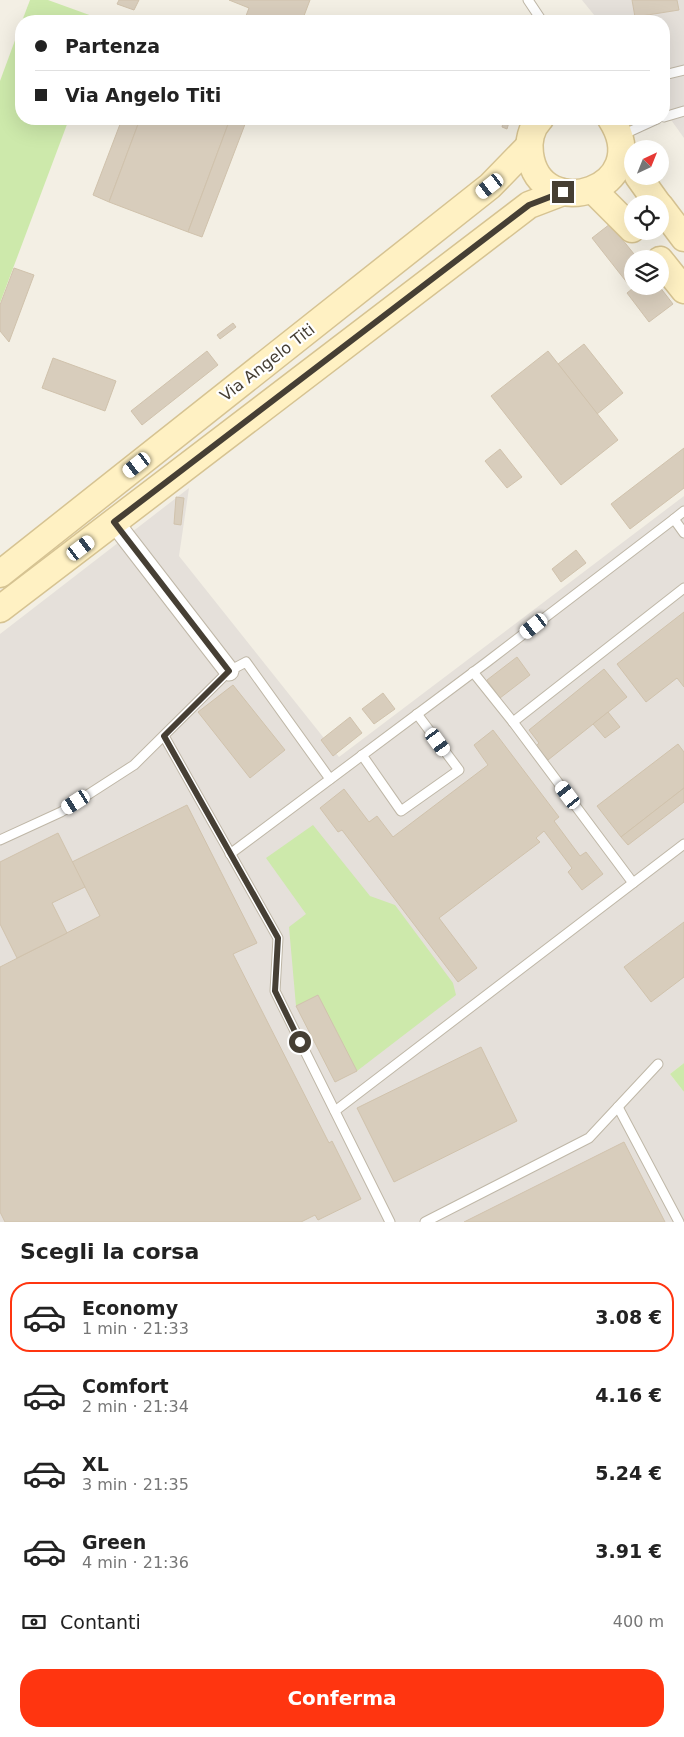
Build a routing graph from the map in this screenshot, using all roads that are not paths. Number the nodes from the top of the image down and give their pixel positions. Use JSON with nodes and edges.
{"nodes":[{"id":1,"x":528,"y":0,"type":"edge"},
{"id":2,"x":538,"y":15,"type":"edge"},
{"id":3,"x":684,"y":70,"type":"edge"},
{"id":4,"x":670,"y":74,"type":"edge"},
{"id":5,"x":684,"y":111,"type":"edge"},
{"id":6,"x":670,"y":115,"type":"edge"},
{"id":7,"x":536,"y":125,"type":"edge"},
{"id":8,"x":648,"y":125,"type":"edge"},
{"id":9,"x":621,"y":144,"type":"edge"},
{"id":10,"x":529,"y":146,"type":"junction"},
{"id":11,"x":593,"y":190,"type":"junction"},
{"id":12,"x":563,"y":192,"type":"junction"},
{"id":13,"x":669,"y":218,"type":"edge"},
{"id":14,"x":624,"y":220,"type":"edge"},
{"id":15,"x":684,"y":238,"type":"edge"},
{"id":16,"x":643,"y":240,"type":"edge"},
{"id":17,"x":652,"y":250,"type":"edge"},
{"id":18,"x":669,"y":271,"type":"edge"},
{"id":19,"x":684,"y":290,"type":"edge"},
{"id":20,"x":106,"y":489,"type":"junction"},
{"id":21,"x":684,"y":511,"type":"edge"},
{"id":22,"x":76,"y":513,"type":"junction"},
{"id":23,"x":674,"y":519,"type":"junction"},
{"id":24,"x":111,"y":525,"type":"junction"},
{"id":25,"x":684,"y":533,"type":"edge"},
{"id":26,"x":0,"y":574,"type":"edge"},
{"id":27,"x":684,"y":588,"type":"edge"},
{"id":28,"x":0,"y":609,"type":"edge"},
{"id":29,"x":229,"y":671,"type":"junction"},
{"id":30,"x":473,"y":672,"type":"junction"},
{"id":31,"x":418,"y":714,"type":"junction"},
{"id":32,"x":513,"y":722,"type":"junction"},
{"id":33,"x":164,"y":736,"type":"junction"},
{"id":34,"x":362,"y":755,"type":"junction"},
{"id":35,"x":330,"y":780,"type":"junction"},
{"id":36,"x":0,"y":840,"type":"edge"},
{"id":37,"x":684,"y":844,"type":"edge"},
{"id":38,"x":230,"y":854,"type":"junction"},
{"id":39,"x":634,"y":883,"type":"junction"},
{"id":40,"x":658,"y":1064,"type":"dead end"},
{"id":41,"x":618,"y":1107,"type":"junction"},
{"id":42,"x":335,"y":1111,"type":"junction"},
{"id":43,"x":390,"y":1222,"type":"edge"},
{"id":44,"x":424,"y":1222,"type":"edge"},
{"id":45,"x":679,"y":1222,"type":"edge"}],
"edges":[{"from":1,"to":2,"type":"lane"},
{"from":3,"to":4,"type":"lane"},
{"from":5,"to":6,"type":"lane"},
{"from":7,"to":10,"type":"main road"},
{"from":8,"to":9,"type":"lane"},
{"from":9,"to":11,"type":"main road"},
{"from":10,"to":12,"type":"main road"},
{"from":10,"to":20,"type":"main road","name":"Via Angelo Titi"},
{"from":11,"to":12,"type":"main road"},
{"from":11,"to":14,"type":"main road"},
{"from":12,"to":24,"type":"main road"},
{"from":13,"to":15,"type":"main road"},
{"from":16,"to":17,"type":"main road"},
{"from":18,"to":19,"type":"main road"},
{"from":20,"to":22,"type":"main road","name":"Via Angelo Titi"},
{"from":20,"to":24,"type":"street"},
{"from":21,"to":23,"type":"lane"},
{"from":22,"to":24,"type":"street"},
{"from":22,"to":26,"type":"main road","name":"Via Angelo Titi"},
{"from":23,"to":25,"type":"lane"},
{"from":23,"to":30,"type":"lane"},
{"from":24,"to":28,"type":"main road"},
{"from":24,"to":29,"type":"street"},
{"from":27,"to":32,"type":"lane"},
{"from":29,"to":33,"type":"lane"},
{"from":29,"to":35,"type":"lane"},
{"from":30,"to":31,"type":"lane"},
{"from":30,"to":32,"type":"lane"},
{"from":31,"to":34,"type":"lane"},
{"from":31,"to":34,"type":"lane"},
{"from":32,"to":39,"type":"lane"},
{"from":33,"to":36,"type":"lane"},
{"from":33,"to":38,"type":"lane"},
{"from":34,"to":35,"type":"lane"},
{"from":35,"to":38,"type":"lane"},
{"from":37,"to":39,"type":"lane"},
{"from":38,"to":42,"type":"lane"},
{"from":39,"to":42,"type":"lane"},
{"from":40,"to":41,"type":"lane"},
{"from":41,"to":44,"type":"lane"},
{"from":41,"to":45,"type":"lane"},
{"from":42,"to":43,"type":"lane"}]}
